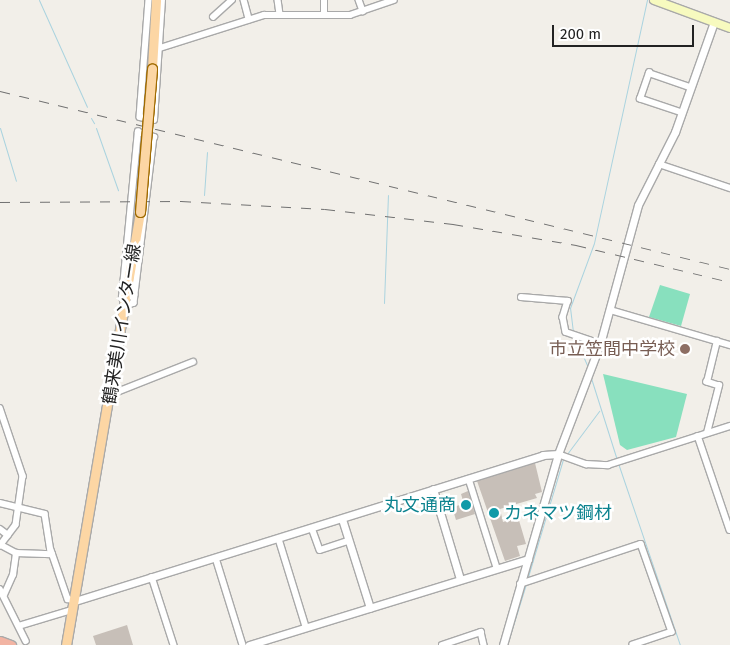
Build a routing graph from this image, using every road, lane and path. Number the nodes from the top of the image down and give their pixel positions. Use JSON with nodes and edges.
{"nodes":[{"id":1,"x":149,"y":0,"type":"edge"},
{"id":2,"x":156,"y":0,"type":"edge"},
{"id":3,"x":162,"y":0,"type":"edge"},
{"id":4,"x":232,"y":0,"type":"edge"},
{"id":5,"x":244,"y":0,"type":"edge"},
{"id":6,"x":278,"y":0,"type":"edge"},
{"id":7,"x":324,"y":0,"type":"edge"},
{"id":8,"x":359,"y":0,"type":"edge"},
{"id":9,"x":394,"y":0,"type":"edge"},
{"id":10,"x":654,"y":0,"type":"edge"},
{"id":11,"x":363,"y":10,"type":"junction"},
{"id":12,"x":280,"y":15,"type":"junction"},
{"id":13,"x":324,"y":15,"type":"junction"},
{"id":14,"x":213,"y":17,"type":"dead end"},
{"id":15,"x":249,"y":19,"type":"junction"},
{"id":16,"x":714,"y":22,"type":"junction"},
{"id":17,"x":730,"y":28,"type":"edge"},
{"id":18,"x":160,"y":48,"type":"junction"},
{"id":19,"x":690,"y":88,"type":"junction"},
{"id":20,"x":682,"y":113,"type":"junction"},
{"id":21,"x":659,"y":164,"type":"junction"},
{"id":22,"x":730,"y":188,"type":"edge"},
{"id":23,"x":521,"y":296,"type":"dead end"},
{"id":24,"x":125,"y":306,"type":"junction"},
{"id":25,"x":610,"y":310,"type":"junction"},
{"id":26,"x":717,"y":341,"type":"junction"},
{"id":27,"x":600,"y":344,"type":"junction"},
{"id":28,"x":730,"y":345,"type":"edge"},
{"id":29,"x":192,"y":362,"type":"dead end"},
{"id":30,"x":112,"y":394,"type":"junction"},
{"id":31,"x":0,"y":408,"type":"edge"},
{"id":32,"x":730,"y":426,"type":"edge"},
{"id":33,"x":707,"y":433,"type":"junction"},
{"id":34,"x":698,"y":436,"type":"junction"},
{"id":35,"x":562,"y":456,"type":"junction"},
{"id":36,"x":470,"y":479,"type":"junction"},
{"id":37,"x":433,"y":489,"type":"junction"},
{"id":38,"x":0,"y":503,"type":"edge"},
{"id":39,"x":18,"y":505,"type":"junction"},
{"id":40,"x":342,"y":519,"type":"junction"},
{"id":41,"x":312,"y":528,"type":"junction"},
{"id":42,"x":0,"y":529,"type":"edge"},
{"id":43,"x":730,"y":530,"type":"edge"},
{"id":44,"x":8,"y":535,"type":"junction"},
{"id":45,"x":279,"y":539,"type":"junction"},
{"id":46,"x":348,"y":541,"type":"junction"},
{"id":47,"x":1,"y":546,"type":"edge"},
{"id":48,"x":16,"y":552,"type":"junction"},
{"id":49,"x":52,"y":554,"type":"junction"},
{"id":50,"x":216,"y":558,"type":"junction"},
{"id":51,"x":528,"y":559,"type":"junction"},
{"id":52,"x":497,"y":568,"type":"junction"},
{"id":53,"x":152,"y":577,"type":"junction"},
{"id":54,"x":460,"y":579,"type":"junction"},
{"id":55,"x":525,"y":583,"type":"junction"},
{"id":56,"x":1,"y":592,"type":"edge"},
{"id":57,"x":74,"y":605,"type":"junction"},
{"id":58,"x":370,"y":608,"type":"junction"},
{"id":59,"x":18,"y":626,"type":"junction"},
{"id":60,"x":306,"y":627,"type":"junction"},
{"id":61,"x":0,"y":641,"type":"edge"},
{"id":62,"x":26,"y":641,"type":"dead end"},
{"id":63,"x":449,"y":644,"type":"edge"},
{"id":64,"x":11,"y":645,"type":"edge"},
{"id":65,"x":66,"y":645,"type":"edge"},
{"id":66,"x":174,"y":645,"type":"edge"},
{"id":67,"x":243,"y":645,"type":"edge"},
{"id":68,"x":249,"y":645,"type":"edge"},
{"id":69,"x":442,"y":645,"type":"edge"},
{"id":70,"x":484,"y":645,"type":"edge"},
{"id":71,"x":503,"y":645,"type":"edge"},
{"id":72,"x":633,"y":645,"type":"edge"}],
"edges":[{"from":1,"to":18,"type":"street"},
{"from":2,"to":24,"type":"main road","name":"鶴来美川インター線","bridge":true},
{"from":3,"to":18,"type":"street"},
{"from":4,"to":14,"type":"street"},
{"from":5,"to":15,"type":"street"},
{"from":6,"to":12,"type":"street"},
{"from":7,"to":13,"type":"street"},
{"from":8,"to":11,"type":"street"},
{"from":9,"to":11,"type":"street"},
{"from":10,"to":16,"type":"main road"},
{"from":11,"to":13,"type":"street"},
{"from":12,"to":13,"type":"street"},
{"from":12,"to":15,"type":"street"},
{"from":15,"to":18,"type":"street"},
{"from":16,"to":17,"type":"main road"},
{"from":16,"to":19,"type":"street"},
{"from":19,"to":20,"type":"street"},
{"from":19,"to":20,"type":"street"},
{"from":20,"to":21,"type":"street"},
{"from":21,"to":22,"type":"street"},
{"from":21,"to":25,"type":"street"},
{"from":23,"to":27,"type":"street"},
{"from":24,"to":24,"type":"street"},
{"from":24,"to":30,"type":"main road","name":"鶴来美川インター線"},
{"from":25,"to":26,"type":"street"},
{"from":25,"to":27,"type":"street"},
{"from":26,"to":28,"type":"street"},
{"from":26,"to":33,"type":"street"},
{"from":27,"to":35,"type":"street"},
{"from":29,"to":30,"type":"street"},
{"from":30,"to":57,"type":"main road","name":"鶴来美川インター線"},
{"from":31,"to":39,"type":"street"},
{"from":32,"to":33,"type":"street"},
{"from":33,"to":34,"type":"street"},
{"from":34,"to":35,"type":"street"},
{"from":34,"to":43,"type":"street"},
{"from":35,"to":36,"type":"street"},
{"from":35,"to":51,"type":"street"},
{"from":36,"to":37,"type":"street"},
{"from":36,"to":52,"type":"street"},
{"from":37,"to":40,"type":"street"},
{"from":37,"to":54,"type":"street"},
{"from":38,"to":39,"type":"street"},
{"from":39,"to":44,"type":"street"},
{"from":39,"to":49,"type":"street"},
{"from":40,"to":41,"type":"street"},
{"from":40,"to":46,"type":"street"},
{"from":41,"to":45,"type":"street"},
{"from":41,"to":46,"type":"street"},
{"from":42,"to":44,"type":"street"},
{"from":44,"to":47,"type":"street"},
{"from":45,"to":50,"type":"street"},
{"from":45,"to":60,"type":"street"},
{"from":46,"to":58,"type":"street"},
{"from":47,"to":48,"type":"street"},
{"from":48,"to":49,"type":"street"},
{"from":48,"to":56,"type":"street"},
{"from":49,"to":57,"type":"street"},
{"from":50,"to":53,"type":"street"},
{"from":50,"to":67,"type":"street"},
{"from":51,"to":52,"type":"street"},
{"from":51,"to":55,"type":"street"},
{"from":52,"to":54,"type":"street"},
{"from":53,"to":57,"type":"street"},
{"from":53,"to":66,"type":"street"},
{"from":54,"to":58,"type":"street"},
{"from":55,"to":71,"type":"street"},
{"from":55,"to":72,"type":"street"},
{"from":56,"to":59,"type":"street"},
{"from":57,"to":59,"type":"street"},
{"from":57,"to":65,"type":"main road","name":"鶴来美川インター線"},
{"from":58,"to":60,"type":"street"},
{"from":59,"to":62,"type":"street"},
{"from":60,"to":68,"type":"street"},
{"from":61,"to":64,"type":"highway"},
{"from":63,"to":69,"type":"street"},
{"from":63,"to":70,"type":"street"}]}
